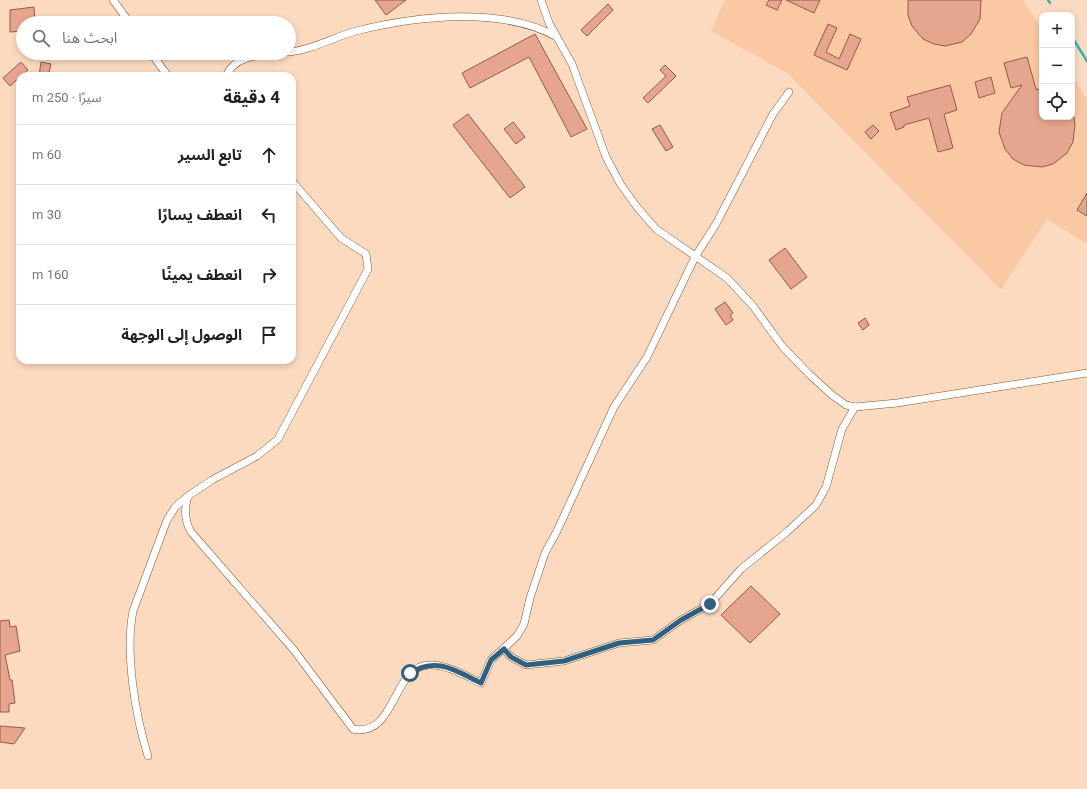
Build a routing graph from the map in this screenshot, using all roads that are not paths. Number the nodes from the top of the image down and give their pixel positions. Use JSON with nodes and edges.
{"nodes":[{"id":1,"x":114,"y":0,"type":"edge"},
{"id":2,"x":542,"y":0,"type":"edge"},
{"id":3,"x":125,"y":16,"type":"edge"},
{"id":4,"x":558,"y":37,"type":"junction"},
{"id":5,"x":296,"y":50,"type":"edge"},
{"id":6,"x":156,"y":60,"type":"edge"},
{"id":7,"x":244,"y":60,"type":"edge"},
{"id":8,"x":165,"y":72,"type":"edge"},
{"id":9,"x":229,"y":72,"type":"edge"},
{"id":10,"x":789,"y":92,"type":"dead end"},
{"id":11,"x":296,"y":186,"type":"edge"},
{"id":12,"x":695,"y":257,"type":"junction"},
{"id":13,"x":1087,"y":373,"type":"edge"},
{"id":14,"x":855,"y":407,"type":"junction"},
{"id":15,"x":188,"y":496,"type":"junction"},
{"id":16,"x":504,"y":649,"type":"junction"},
{"id":17,"x":148,"y":756,"type":"dead end"}],
"edges":[{"from":1,"to":3,"type":"street"},
{"from":2,"to":4,"type":"street"},
{"from":4,"to":5,"type":"street"},
{"from":4,"to":12,"type":"street"},
{"from":6,"to":8,"type":"street"},
{"from":7,"to":9,"type":"street"},
{"from":10,"to":12,"type":"street"},
{"from":11,"to":15,"type":"street"},
{"from":12,"to":14,"type":"street"},
{"from":12,"to":16,"type":"street"},
{"from":13,"to":14,"type":"street"},
{"from":14,"to":16,"type":"street"},
{"from":15,"to":16,"type":"street"},
{"from":15,"to":17,"type":"street"}]}
